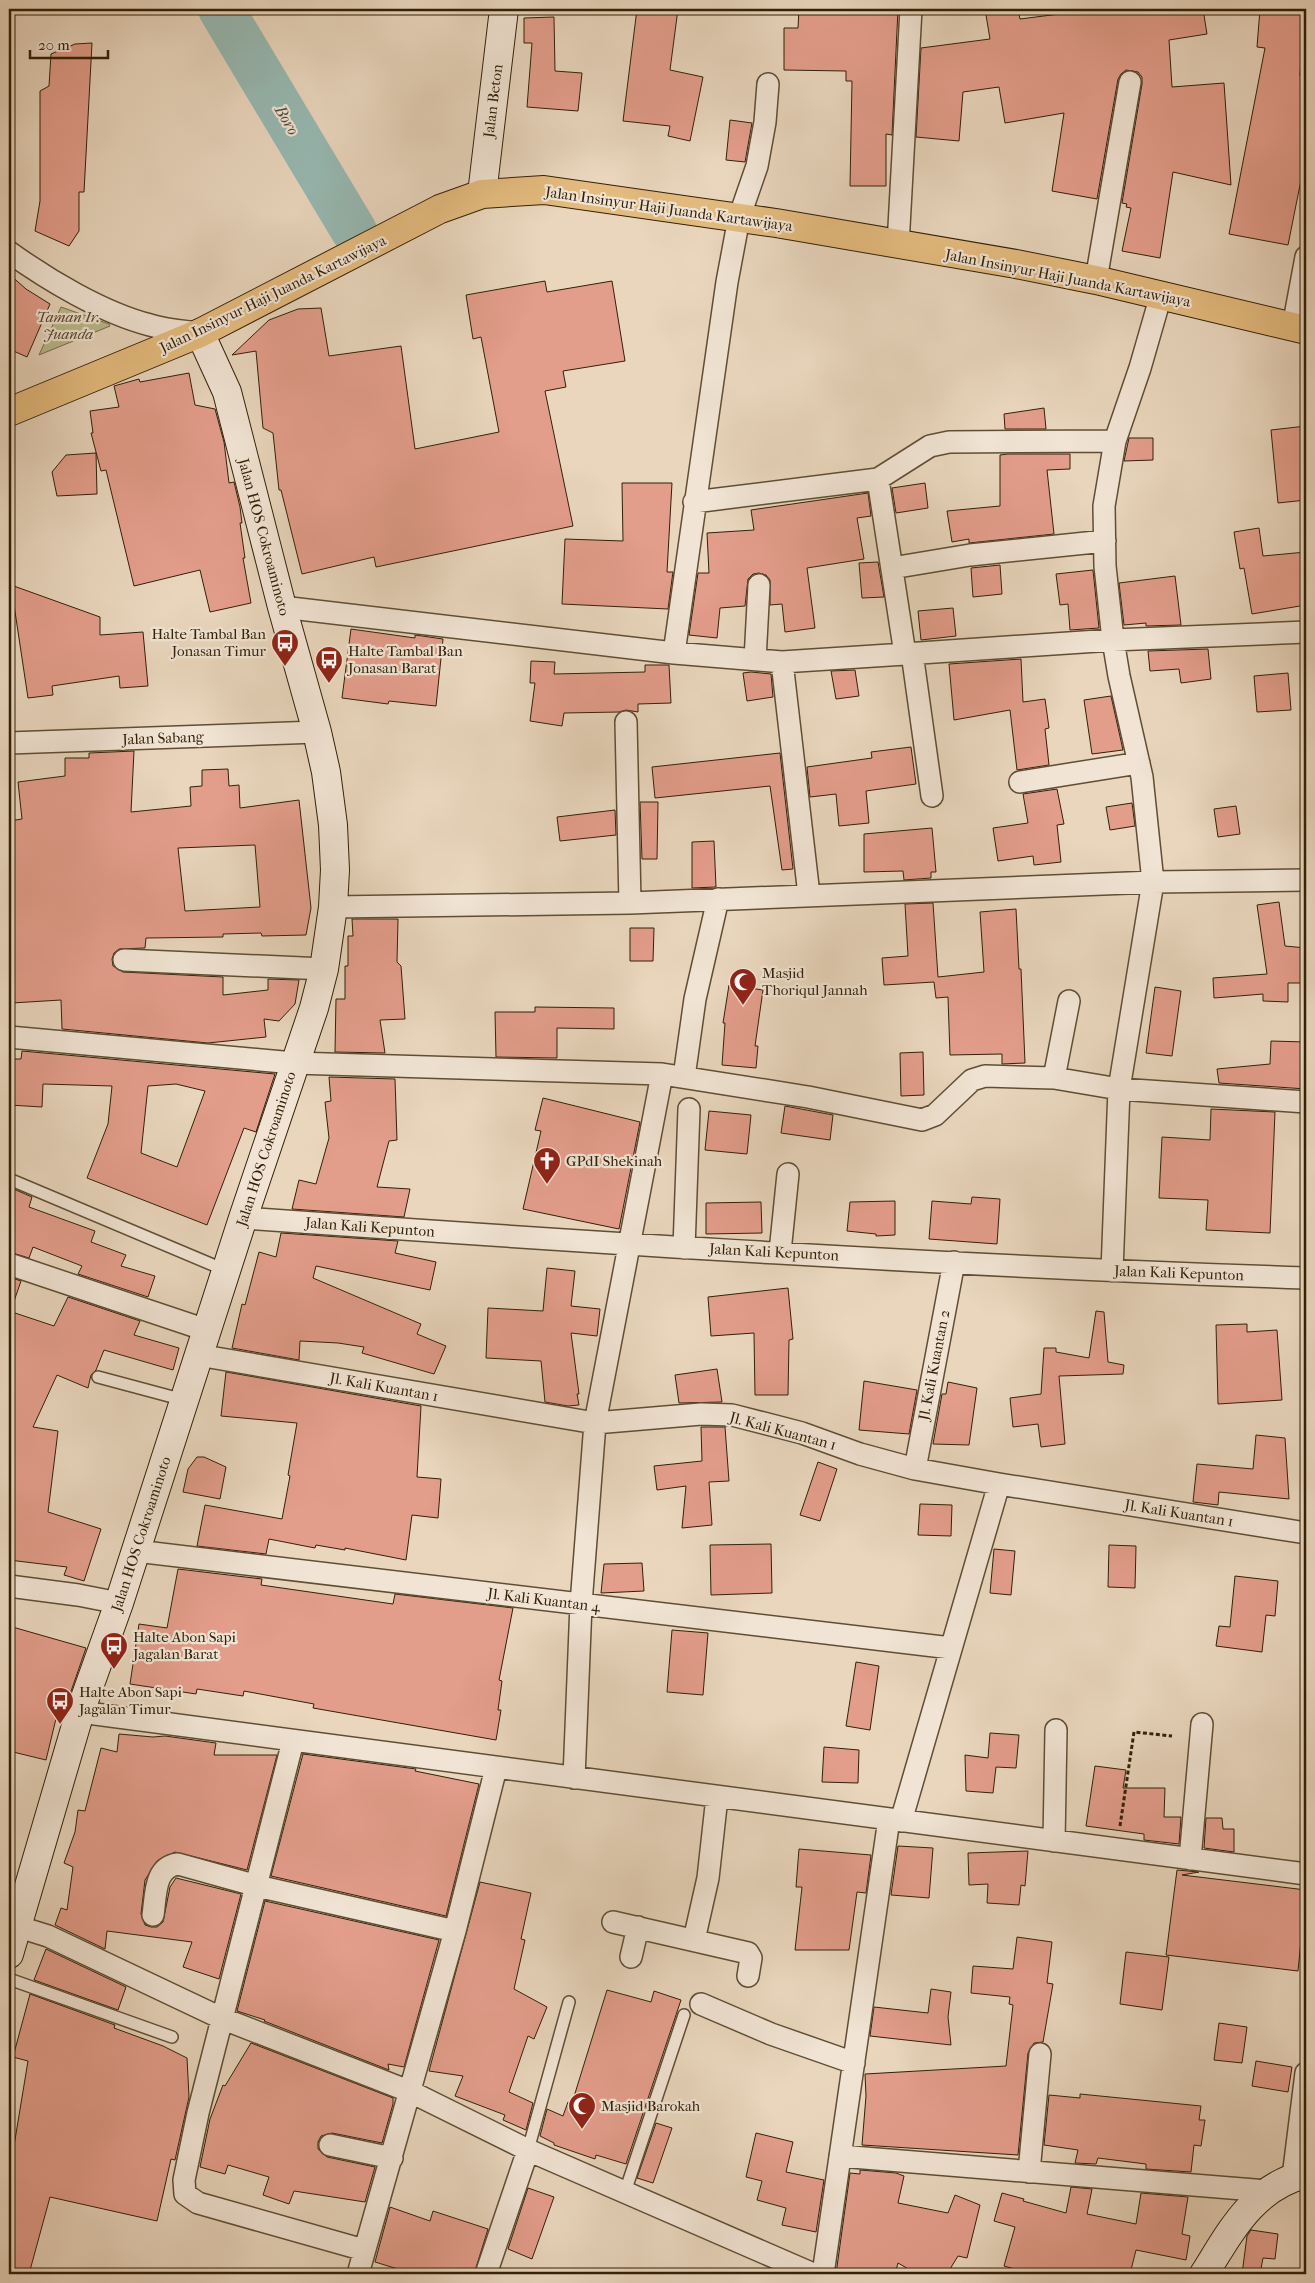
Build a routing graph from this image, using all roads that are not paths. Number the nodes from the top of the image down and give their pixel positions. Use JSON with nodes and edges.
{"nodes":[{"id":1,"x":504,"y":9,"type":"edge"},
{"id":2,"x":911,"y":9,"type":"edge"},
{"id":3,"x":1130,"y":82,"type":"dead end"},
{"id":4,"x":768,"y":84,"type":"dead end"},
{"id":5,"x":482,"y":194,"type":"junction"},
{"id":6,"x":739,"y":218,"type":"junction"},
{"id":7,"x":898,"y":245,"type":"junction"},
{"id":8,"x":9,"y":252,"type":"edge"},
{"id":9,"x":1306,"y":257,"type":"edge"},
{"id":10,"x":1096,"y":280,"type":"junction"},
{"id":11,"x":1161,"y":295,"type":"junction"},
{"id":12,"x":1300,"y":328,"type":"edge"},
{"id":13,"x":200,"y":333,"type":"junction"},
{"id":14,"x":9,"y":412,"type":"edge"},
{"id":15,"x":1115,"y":441,"type":"junction"},
{"id":16,"x":878,"y":479,"type":"junction"},
{"id":17,"x":694,"y":502,"type":"junction"},
{"id":18,"x":1105,"y":540,"type":"junction"},
{"id":19,"x":892,"y":568,"type":"junction"},
{"id":20,"x":759,"y":585,"type":"dead end"},
{"id":21,"x":282,"y":607,"type":"junction"},
{"id":22,"x":1306,"y":632,"type":"edge"},
{"id":23,"x":1113,"y":640,"type":"junction"},
{"id":24,"x":674,"y":653,"type":"junction"},
{"id":25,"x":909,"y":654,"type":"junction"},
{"id":26,"x":755,"y":660,"type":"junction"},
{"id":27,"x":782,"y":662,"type":"junction"},
{"id":28,"x":626,"y":722,"type":"dead end"},
{"id":29,"x":317,"y":732,"type":"junction"},
{"id":30,"x":9,"y":743,"type":"edge"},
{"id":31,"x":1139,"y":763,"type":"junction"},
{"id":32,"x":1020,"y":782,"type":"dead end"},
{"id":33,"x":932,"y":796,"type":"dead end"},
{"id":34,"x":1306,"y":880,"type":"edge"},
{"id":35,"x":1153,"y":882,"type":"junction"},
{"id":36,"x":809,"y":894,"type":"junction"},
{"id":37,"x":718,"y":899,"type":"junction"},
{"id":38,"x":630,"y":903,"type":"junction"},
{"id":39,"x":333,"y":907,"type":"junction"},
{"id":40,"x":124,"y":960,"type":"dead end"},
{"id":41,"x":324,"y":969,"type":"junction"},
{"id":42,"x":1069,"y":1001,"type":"dead end"},
{"id":43,"x":9,"y":1038,"type":"edge"},
{"id":44,"x":294,"y":1063,"type":"junction"},
{"id":45,"x":662,"y":1074,"type":"junction"},
{"id":46,"x":684,"y":1077,"type":"junction"},
{"id":47,"x":1054,"y":1078,"type":"junction"},
{"id":48,"x":1119,"y":1089,"type":"junction"},
{"id":49,"x":1306,"y":1102,"type":"edge"},
{"id":50,"x":689,"y":1109,"type":"dead end"},
{"id":51,"x":788,"y":1174,"type":"dead end"},
{"id":52,"x":9,"y":1179,"type":"edge"},
{"id":53,"x":243,"y":1218,"type":"junction"},
{"id":54,"x":628,"y":1245,"type":"junction"},
{"id":55,"x":684,"y":1248,"type":"junction"},
{"id":56,"x":780,"y":1252,"type":"junction"},
{"id":57,"x":954,"y":1262,"type":"junction"},
{"id":58,"x":9,"y":1264,"type":"edge"},
{"id":59,"x":225,"y":1270,"type":"junction"},
{"id":60,"x":1112,"y":1271,"type":"junction"},
{"id":61,"x":1306,"y":1278,"type":"edge"},
{"id":62,"x":202,"y":1342,"type":"junction"},
{"id":63,"x":98,"y":1377,"type":"dead end"},
{"id":64,"x":184,"y":1400,"type":"junction"},
{"id":65,"x":595,"y":1424,"type":"junction"},
{"id":66,"x":915,"y":1469,"type":"junction"},
{"id":67,"x":999,"y":1484,"type":"junction"},
{"id":68,"x":1306,"y":1533,"type":"edge"},
{"id":69,"x":136,"y":1551,"type":"junction"},
{"id":70,"x":9,"y":1586,"type":"edge"},
{"id":71,"x":119,"y":1603,"type":"junction"},
{"id":72,"x":582,"y":1604,"type":"junction"},
{"id":73,"x":951,"y":1648,"type":"junction"},
{"id":74,"x":80,"y":1712,"type":"junction"},
{"id":75,"x":1202,"y":1724,"type":"dead end"},
{"id":76,"x":1056,"y":1730,"type":"dead end"},
{"id":77,"x":293,"y":1741,"type":"junction"},
{"id":78,"x":496,"y":1768,"type":"junction"},
{"id":79,"x":574,"y":1778,"type":"junction"},
{"id":80,"x":717,"y":1797,"type":"junction"},
{"id":81,"x":895,"y":1820,"type":"junction"},
{"id":82,"x":1054,"y":1841,"type":"junction"},
{"id":83,"x":1190,"y":1859,"type":"junction"},
{"id":84,"x":1306,"y":1874,"type":"edge"},
{"id":85,"x":257,"y":1886,"type":"junction"},
{"id":86,"x":153,"y":1914,"type":"dead end"},
{"id":87,"x":613,"y":1922,"type":"dead end"},
{"id":88,"x":16,"y":1926,"type":"junction"},
{"id":89,"x":638,"y":1928,"type":"junction"},
{"id":90,"x":455,"y":1931,"type":"junction"},
{"id":91,"x":694,"y":1940,"type":"junction"},
{"id":92,"x":9,"y":1954,"type":"edge"},
{"id":93,"x":631,"y":1957,"type":"dead end"},
{"id":94,"x":748,"y":1976,"type":"dead end"},
{"id":95,"x":9,"y":1978,"type":"edge"},
{"id":96,"x":569,"y":2002,"type":"dead end"},
{"id":97,"x":692,"y":2009,"type":"joint"},
{"id":98,"x":221,"y":2018,"type":"junction"},
{"id":99,"x":172,"y":2037,"type":"dead end"},
{"id":100,"x":1040,"y":2054,"type":"dead end"},
{"id":101,"x":854,"y":2063,"type":"junction"},
{"id":102,"x":1306,"y":2073,"type":"edge"},
{"id":103,"x":411,"y":2092,"type":"junction"},
{"id":104,"x":330,"y":2146,"type":"dead end"},
{"id":105,"x":528,"y":2150,"type":"junction"},
{"id":106,"x":840,"y":2156,"type":"junction"},
{"id":107,"x":392,"y":2158,"type":"junction"},
{"id":108,"x":1028,"y":2172,"type":"junction"},
{"id":109,"x":1300,"y":2175,"type":"edge"},
{"id":110,"x":1267,"y":2191,"type":"junction"},
{"id":111,"x":625,"y":2192,"type":"junction"},
{"id":112,"x":364,"y":2250,"type":"junction"},
{"id":113,"x":358,"y":2274,"type":"edge"},
{"id":114,"x":486,"y":2274,"type":"edge"},
{"id":115,"x":813,"y":2274,"type":"edge"},
{"id":116,"x":823,"y":2274,"type":"edge"},
{"id":117,"x":1204,"y":2274,"type":"edge"}],
"edges":[{"from":1,"to":5,"type":"main road","name":"Jalan Beton"},
{"from":2,"to":7,"type":"street"},
{"from":3,"to":10,"type":"street"},
{"from":4,"to":6,"type":"street"},
{"from":5,"to":6,"type":"main road","name":"Jalan Insinyur Haji Juanda Kartawijaya"},
{"from":5,"to":13,"type":"main road","name":"Jalan Insinyur Haji Juanda Kartawijaya"},
{"from":6,"to":7,"type":"main road","name":"Jalan Insinyur Haji Juanda Kartawijaya"},
{"from":6,"to":17,"type":"street"},
{"from":7,"to":10,"type":"main road","name":"Jalan Insinyur Haji Juanda Kartawijaya"},
{"from":8,"to":13,"type":"street"},
{"from":9,"to":12,"type":"street"},
{"from":10,"to":11,"type":"main road","name":"Jalan Insinyur Haji Juanda Kartawijaya"},
{"from":11,"to":12,"type":"main road","name":"Jalan Insinyur Haji Juanda Kartawijaya"},
{"from":11,"to":15,"type":"street"},
{"from":13,"to":14,"type":"main road","name":"Jalan Insinyur Haji Juanda Kartawijaya"},
{"from":13,"to":21,"type":"main road","name":"Jalan HOS Cokroaminoto"},
{"from":15,"to":16,"type":"street"},
{"from":15,"to":18,"type":"street"},
{"from":16,"to":17,"type":"street"},
{"from":16,"to":19,"type":"street"},
{"from":17,"to":24,"type":"street"},
{"from":18,"to":19,"type":"street"},
{"from":18,"to":23,"type":"street"},
{"from":19,"to":25,"type":"street"},
{"from":20,"to":26,"type":"street"},
{"from":21,"to":24,"type":"street"},
{"from":21,"to":29,"type":"main road","name":"Jalan HOS Cokroaminoto"},
{"from":22,"to":23,"type":"street"},
{"from":23,"to":25,"type":"street"},
{"from":23,"to":31,"type":"street"},
{"from":24,"to":26,"type":"street"},
{"from":25,"to":27,"type":"street"},
{"from":25,"to":33,"type":"street"},
{"from":26,"to":27,"type":"street"},
{"from":27,"to":36,"type":"street"},
{"from":28,"to":38,"type":"street"},
{"from":29,"to":30,"type":"street","name":"Jalan Sabang"},
{"from":29,"to":39,"type":"main road","name":"Jalan HOS Cokroaminoto"},
{"from":31,"to":32,"type":"street"},
{"from":31,"to":35,"type":"street"},
{"from":34,"to":35,"type":"street"},
{"from":35,"to":36,"type":"street"},
{"from":35,"to":48,"type":"street"},
{"from":36,"to":37,"type":"street"},
{"from":37,"to":38,"type":"street"},
{"from":37,"to":46,"type":"street"},
{"from":38,"to":39,"type":"street"},
{"from":39,"to":41,"type":"main road","name":"Jalan HOS Cokroaminoto"},
{"from":40,"to":41,"type":"street"},
{"from":41,"to":44,"type":"main road","name":"Jalan HOS Cokroaminoto"},
{"from":42,"to":47,"type":"street"},
{"from":43,"to":44,"type":"street"},
{"from":44,"to":45,"type":"street"},
{"from":44,"to":53,"type":"main road","name":"Jalan HOS Cokroaminoto"},
{"from":45,"to":46,"type":"street"},
{"from":45,"to":54,"type":"street"},
{"from":46,"to":47,"type":"street"},
{"from":47,"to":48,"type":"street"},
{"from":48,"to":49,"type":"street"},
{"from":48,"to":60,"type":"street"},
{"from":50,"to":55,"type":"street"},
{"from":51,"to":56,"type":"street"},
{"from":52,"to":59,"type":"lane"},
{"from":53,"to":54,"type":"street","name":"Jalan Kali Kepunton"},
{"from":53,"to":59,"type":"main road","name":"Jalan HOS Cokroaminoto"},
{"from":54,"to":55,"type":"street","name":"Jalan Kali Kepunton"},
{"from":54,"to":65,"type":"street"},
{"from":55,"to":56,"type":"street","name":"Jalan Kali Kepunton"},
{"from":56,"to":57,"type":"street","name":"Jalan Kali Kepunton"},
{"from":57,"to":60,"type":"street","name":"Jalan Kali Kepunton"},
{"from":57,"to":66,"type":"street","name":"Jl. Kali Kuantan 2"},
{"from":58,"to":62,"type":"street","name":"Jl. Kali Kuantan 1"},
{"from":59,"to":62,"type":"main road","name":"Jalan HOS Cokroaminoto"},
{"from":60,"to":61,"type":"street","name":"Jalan Kali Kepunton"},
{"from":62,"to":64,"type":"main road","name":"Jalan HOS Cokroaminoto"},
{"from":62,"to":65,"type":"street","name":"Jl. Kali Kuantan 1"},
{"from":63,"to":64,"type":"lane"},
{"from":64,"to":69,"type":"main road","name":"Jalan HOS Cokroaminoto"},
{"from":65,"to":66,"type":"street","name":"Jl. Kali Kuantan 1"},
{"from":65,"to":72,"type":"street"},
{"from":66,"to":67,"type":"street","name":"Jl. Kali Kuantan 1"},
{"from":67,"to":68,"type":"street","name":"Jl. Kali Kuantan 1"},
{"from":67,"to":73,"type":"street"},
{"from":69,"to":71,"type":"main road","name":"Jalan HOS Cokroaminoto"},
{"from":69,"to":72,"type":"street","name":"Jl. Kali Kuantan 4"},
{"from":70,"to":71,"type":"street"},
{"from":71,"to":74,"type":"main road","name":"Jalan HOS Cokroaminoto"},
{"from":72,"to":73,"type":"street","name":"Jl. Kali Kuantan 4"},
{"from":72,"to":79,"type":"street"},
{"from":73,"to":81,"type":"street"},
{"from":74,"to":77,"type":"street"},
{"from":74,"to":88,"type":"main road","name":"Jalan HOS Cokroaminoto"},
{"from":75,"to":83,"type":"street"},
{"from":76,"to":82,"type":"street"},
{"from":77,"to":78,"type":"street"},
{"from":77,"to":85,"type":"street"},
{"from":78,"to":79,"type":"street"},
{"from":78,"to":90,"type":"street"},
{"from":79,"to":80,"type":"street"},
{"from":80,"to":81,"type":"street"},
{"from":80,"to":91,"type":"street"},
{"from":81,"to":82,"type":"street"},
{"from":81,"to":101,"type":"street"},
{"from":82,"to":83,"type":"street"},
{"from":83,"to":84,"type":"street"},
{"from":85,"to":86,"type":"street"},
{"from":85,"to":90,"type":"street"},
{"from":85,"to":98,"type":"street"},
{"from":87,"to":89,"type":"street"},
{"from":88,"to":92,"type":"main road","name":"Jalan HOS Cokroaminoto"},
{"from":88,"to":98,"type":"street"},
{"from":89,"to":91,"type":"street"},
{"from":89,"to":93,"type":"street"},
{"from":90,"to":103,"type":"street"},
{"from":91,"to":94,"type":"street"},
{"from":95,"to":99,"type":"lane"},
{"from":96,"to":105,"type":"lane"},
{"from":97,"to":101,"type":"street"},
{"from":97,"to":111,"type":"lane"},
{"from":98,"to":103,"type":"street"},
{"from":98,"to":112,"type":"street"},
{"from":100,"to":108,"type":"street"},
{"from":101,"to":106,"type":"street"},
{"from":102,"to":109,"type":"street"},
{"from":103,"to":105,"type":"street"},
{"from":103,"to":107,"type":"street"},
{"from":104,"to":107,"type":"street"},
{"from":105,"to":111,"type":"street"},
{"from":105,"to":114,"type":"street"},
{"from":106,"to":108,"type":"street"},
{"from":106,"to":116,"type":"street"},
{"from":107,"to":112,"type":"street"},
{"from":108,"to":110,"type":"street"},
{"from":109,"to":110,"type":"main road"},
{"from":110,"to":117,"type":"main road"},
{"from":111,"to":115,"type":"street"},
{"from":112,"to":113,"type":"street"}]}
